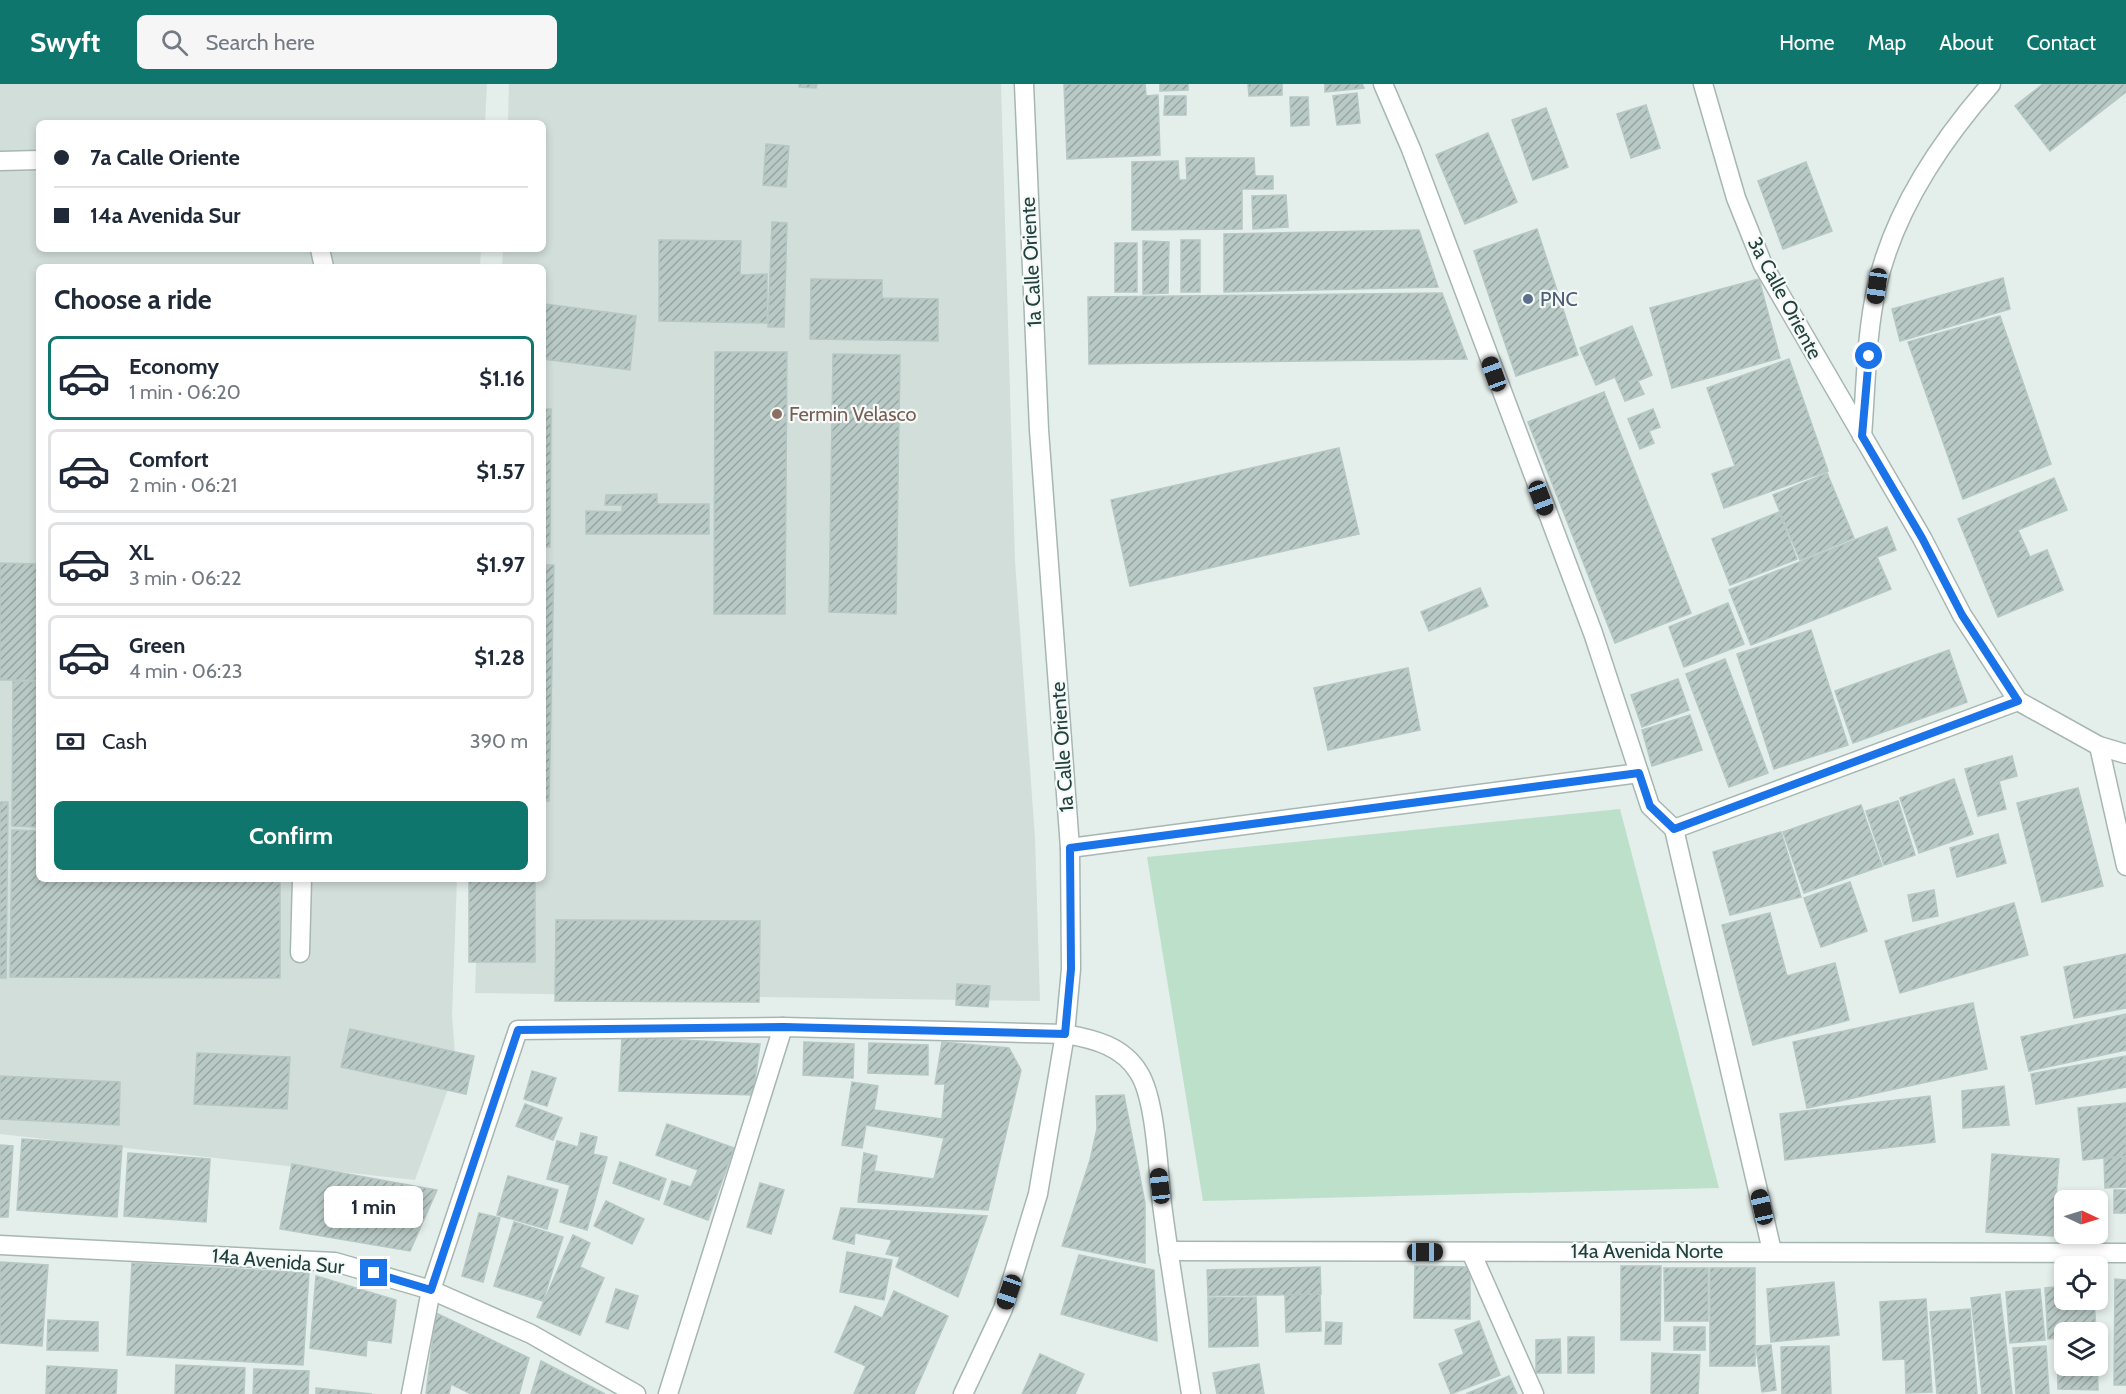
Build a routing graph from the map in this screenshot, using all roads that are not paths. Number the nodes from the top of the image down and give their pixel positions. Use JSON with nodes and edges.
{"nodes":[{"id":1,"x":1024,"y":84,"type":"edge"},
{"id":2,"x":1383,"y":84,"type":"edge"},
{"id":3,"x":1703,"y":84,"type":"edge"},
{"id":4,"x":1990,"y":84,"type":"edge"},
{"id":5,"x":36,"y":160,"type":"edge"},
{"id":6,"x":0,"y":161,"type":"edge"},
{"id":7,"x":1862,"y":436,"type":"junction"},
{"id":8,"x":2018,"y":701,"type":"junction"},
{"id":9,"x":2099,"y":746,"type":"junction"},
{"id":10,"x":2126,"y":754,"type":"edge"},
{"id":11,"x":1639,"y":773,"type":"junction"},
{"id":12,"x":1674,"y":829,"type":"junction"},
{"id":13,"x":1070,"y":848,"type":"junction"},
{"id":14,"x":2126,"y":866,"type":"edge"},
{"id":15,"x":302,"y":882,"type":"edge"},
{"id":16,"x":300,"y":953,"type":"dead end"},
{"id":17,"x":783,"y":1027,"type":"junction"},
{"id":18,"x":1065,"y":1034,"type":"junction"},
{"id":19,"x":0,"y":1245,"type":"edge"},
{"id":20,"x":1168,"y":1251,"type":"junction"},
{"id":21,"x":1772,"y":1251,"type":"junction"},
{"id":22,"x":1471,"y":1252,"type":"junction"},
{"id":23,"x":2126,"y":1253,"type":"edge"},
{"id":24,"x":431,"y":1290,"type":"junction"},
{"id":25,"x":411,"y":1394,"type":"edge"},
{"id":26,"x":636,"y":1394,"type":"edge"},
{"id":27,"x":668,"y":1394,"type":"edge"},
{"id":28,"x":963,"y":1394,"type":"edge"},
{"id":29,"x":1191,"y":1394,"type":"edge"},
{"id":30,"x":1534,"y":1394,"type":"edge"}],
"edges":[{"from":1,"to":13,"type":"street","name":"1a Calle Oriente"},
{"from":2,"to":11,"type":"street"},
{"from":3,"to":7,"type":"street","name":"3a Calle Oriente"},
{"from":4,"to":7,"type":"street"},
{"from":5,"to":6,"type":"street"},
{"from":7,"to":8,"type":"street","name":"3a Calle Oriente"},
{"from":8,"to":9,"type":"street"},
{"from":8,"to":12,"type":"street"},
{"from":9,"to":10,"type":"street"},
{"from":9,"to":14,"type":"street"},
{"from":11,"to":12,"type":"street"},
{"from":11,"to":13,"type":"street"},
{"from":12,"to":21,"type":"street"},
{"from":13,"to":18,"type":"street","name":"1a Calle Oriente"},
{"from":15,"to":16,"type":"street"},
{"from":17,"to":18,"type":"street"},
{"from":17,"to":24,"type":"street"},
{"from":17,"to":27,"type":"street"},
{"from":18,"to":20,"type":"street"},
{"from":18,"to":28,"type":"street","name":"1a Calle Oriente"},
{"from":19,"to":24,"type":"street","name":"14a Avenida Sur"},
{"from":20,"to":22,"type":"street","name":"14a Avenida Norte"},
{"from":20,"to":29,"type":"street"},
{"from":21,"to":22,"type":"street","name":"14a Avenida Norte"},
{"from":21,"to":23,"type":"street","name":"14a Avenida Norte"},
{"from":22,"to":30,"type":"street"},
{"from":24,"to":25,"type":"street"},
{"from":24,"to":26,"type":"street","name":"14a Avenida Sur"}]}
